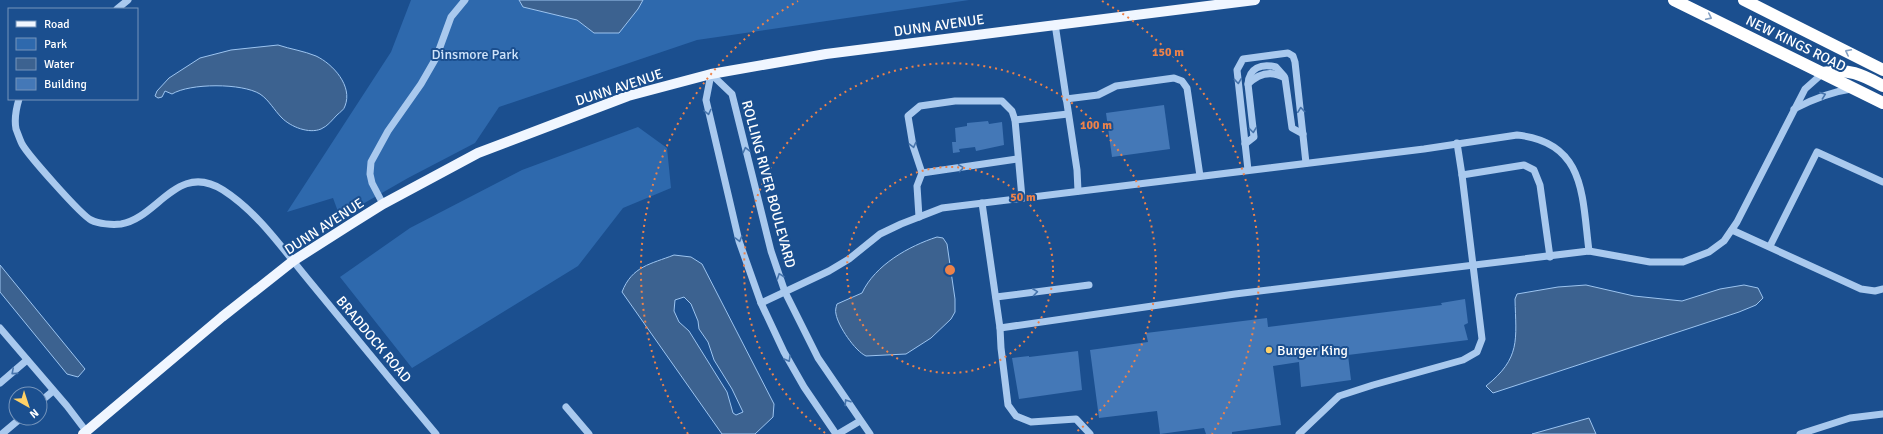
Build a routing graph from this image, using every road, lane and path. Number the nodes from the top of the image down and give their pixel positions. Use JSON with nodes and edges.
{"nodes":[{"id":1,"x":128,"y":0,"type":"edge"},
{"id":2,"x":466,"y":0,"type":"edge"},
{"id":3,"x":1255,"y":0,"type":"edge"},
{"id":4,"x":1674,"y":0,"type":"edge"},
{"id":5,"x":1744,"y":0,"type":"edge"},
{"id":6,"x":118,"y":8,"type":"edge"},
{"id":7,"x":1055,"y":24,"type":"junction"},
{"id":8,"x":1883,"y":70,"type":"edge"},
{"id":9,"x":1823,"y":73,"type":"junction"},
{"id":10,"x":711,"y":74,"type":"junction"},
{"id":11,"x":1883,"y":86,"type":"edge"},
{"id":12,"x":1855,"y":89,"type":"junction"},
{"id":13,"x":1066,"y":99,"type":"junction"},
{"id":14,"x":19,"y":100,"type":"edge"},
{"id":15,"x":1883,"y":103,"type":"edge"},
{"id":16,"x":1794,"y":110,"type":"junction"},
{"id":17,"x":1068,"y":114,"type":"junction"},
{"id":18,"x":1015,"y":120,"type":"junction"},
{"id":19,"x":1303,"y":134,"type":"junction"},
{"id":20,"x":1457,"y":143,"type":"junction"},
{"id":21,"x":1245,"y":144,"type":"junction"},
{"id":22,"x":1017,"y":159,"type":"junction"},
{"id":23,"x":1306,"y":163,"type":"junction"},
{"id":24,"x":1248,"y":170,"type":"junction"},
{"id":25,"x":922,"y":173,"type":"junction"},
{"id":26,"x":1462,"y":175,"type":"junction"},
{"id":27,"x":1200,"y":176,"type":"junction"},
{"id":28,"x":1883,"y":182,"type":"edge"},
{"id":29,"x":1078,"y":191,"type":"junction"},
{"id":30,"x":1022,"y":198,"type":"junction"},
{"id":31,"x":982,"y":203,"type":"junction"},
{"id":32,"x":383,"y":204,"type":"junction"},
{"id":33,"x":919,"y":217,"type":"junction"},
{"id":34,"x":1732,"y":230,"type":"junction"},
{"id":35,"x":1770,"y":246,"type":"junction"},
{"id":36,"x":1589,"y":252,"type":"junction"},
{"id":37,"x":1550,"y":257,"type":"junction"},
{"id":38,"x":293,"y":261,"type":"junction"},
{"id":39,"x":1474,"y":266,"type":"junction"},
{"id":40,"x":1089,"y":285,"type":"dead end"},
{"id":41,"x":1883,"y":289,"type":"edge"},
{"id":42,"x":785,"y":292,"type":"junction"},
{"id":43,"x":996,"y":297,"type":"junction"},
{"id":44,"x":761,"y":303,"type":"junction"},
{"id":45,"x":0,"y":328,"type":"edge"},
{"id":46,"x":1000,"y":328,"type":"junction"},
{"id":47,"x":27,"y":360,"type":"junction"},
{"id":48,"x":0,"y":383,"type":"edge"},
{"id":49,"x":53,"y":391,"type":"junction"},
{"id":50,"x":48,"y":395,"type":"edge"},
{"id":51,"x":566,"y":407,"type":"dead end"},
{"id":52,"x":1883,"y":414,"type":"edge"},
{"id":53,"x":860,"y":421,"type":"junction"},
{"id":54,"x":12,"y":426,"type":"edge"},
{"id":55,"x":84,"y":432,"type":"edge"},
{"id":56,"x":2,"y":434,"type":"edge"},
{"id":57,"x":436,"y":434,"type":"edge"},
{"id":58,"x":589,"y":434,"type":"edge"},
{"id":59,"x":837,"y":434,"type":"edge"},
{"id":60,"x":870,"y":434,"type":"edge"},
{"id":61,"x":1090,"y":434,"type":"edge"},
{"id":62,"x":1298,"y":434,"type":"edge"},
{"id":63,"x":1800,"y":434,"type":"edge"}],
"edges":[{"from":1,"to":6,"type":"street"},
{"from":2,"to":32,"type":"street"},
{"from":3,"to":7,"type":"main road","name":"DUNN AVENUE"},
{"from":4,"to":9,"type":"highway","name":"NEW KINGS ROAD","one_way":true},
{"from":8,"to":5,"type":"highway","name":"NEW KINGS ROAD","one_way":true},
{"from":7,"to":10,"type":"main road","name":"DUNN AVENUE"},
{"from":7,"to":13,"type":"street"},
{"from":9,"to":11,"type":"highway"},
{"from":9,"to":12,"type":"highway","name":"NEW KINGS ROAD"},
{"from":9,"to":16,"type":"street"},
{"from":10,"to":32,"type":"main road","name":"DUNN AVENUE"},
{"from":42,"to":10,"type":"street","name":"ROLLING RIVER BOULEVARD","one_way":true},
{"from":10,"to":44,"type":"street","one_way":true},
{"from":12,"to":15,"type":"highway","name":"NEW KINGS ROAD"},
{"from":16,"to":12,"type":"street","one_way":true},
{"from":13,"to":17,"type":"street"},
{"from":13,"to":27,"type":"street"},
{"from":14,"to":38,"type":"street","name":"BRADDOCK ROAD"},
{"from":16,"to":34,"type":"street"},
{"from":17,"to":18,"type":"street"},
{"from":17,"to":29,"type":"street"},
{"from":18,"to":22,"type":"street"},
{"from":18,"to":25,"type":"street","one_way":true},
{"from":19,"to":21,"type":"street","one_way":true},
{"from":19,"to":21,"type":"street","one_way":true},
{"from":19,"to":23,"type":"street"},
{"from":20,"to":23,"type":"street"},
{"from":20,"to":26,"type":"street"},
{"from":20,"to":36,"type":"street"},
{"from":21,"to":24,"type":"street"},
{"from":25,"to":22,"type":"street","one_way":true},
{"from":22,"to":30,"type":"street"},
{"from":23,"to":24,"type":"street"},
{"from":24,"to":27,"type":"street"},
{"from":25,"to":33,"type":"street"},
{"from":26,"to":37,"type":"street"},
{"from":26,"to":39,"type":"street"},
{"from":27,"to":29,"type":"street"},
{"from":28,"to":35,"type":"street"},
{"from":29,"to":30,"type":"street"},
{"from":30,"to":31,"type":"street"},
{"from":31,"to":33,"type":"street"},
{"from":31,"to":43,"type":"street"},
{"from":32,"to":38,"type":"main road","name":"DUNN AVENUE"},
{"from":33,"to":42,"type":"street"},
{"from":34,"to":35,"type":"street"},
{"from":34,"to":36,"type":"street"},
{"from":35,"to":41,"type":"street"},
{"from":36,"to":37,"type":"street"},
{"from":37,"to":39,"type":"street"},
{"from":38,"to":55,"type":"main road","name":"DUNN AVENUE"},
{"from":38,"to":57,"type":"street","name":"BRADDOCK ROAD"},
{"from":39,"to":46,"type":"street"},
{"from":39,"to":62,"type":"street"},
{"from":43,"to":40,"type":"street","one_way":true},
{"from":42,"to":44,"type":"street"},
{"from":53,"to":42,"type":"street","name":"ROLLING RIVER BOULEVARD","one_way":true},
{"from":43,"to":46,"type":"street"},
{"from":44,"to":59,"type":"street","one_way":true},
{"from":45,"to":47,"type":"street"},
{"from":46,"to":61,"type":"street"},
{"from":47,"to":48,"type":"street","one_way":true},
{"from":47,"to":49,"type":"street"},
{"from":49,"to":50,"type":"street"},
{"from":49,"to":55,"type":"street"},
{"from":51,"to":58,"type":"street"},
{"from":52,"to":63,"type":"street"},
{"from":53,"to":59,"type":"street"},
{"from":53,"to":60,"type":"street","name":"ROLLING RIVER BOULEVARD"},
{"from":54,"to":56,"type":"street"}]}
